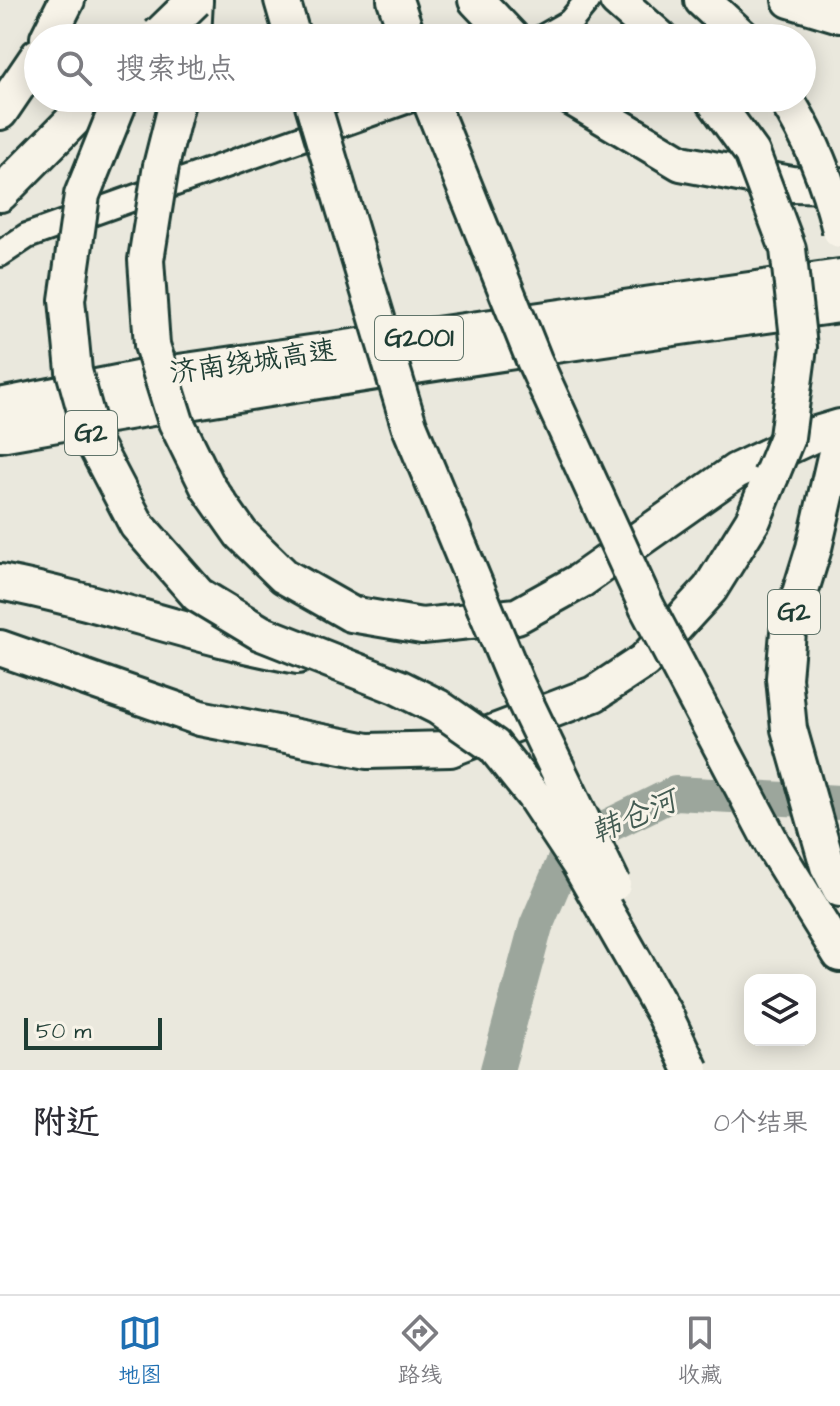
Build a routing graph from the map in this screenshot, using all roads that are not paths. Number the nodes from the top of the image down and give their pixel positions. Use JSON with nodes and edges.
{"nodes":[{"id":1,"x":67,"y":0,"type":"edge"},
{"id":2,"x":195,"y":0,"type":"edge"},
{"id":3,"x":476,"y":0,"type":"edge"},
{"id":4,"x":588,"y":0,"type":"edge"},
{"id":5,"x":617,"y":0,"type":"edge"},
{"id":6,"x":702,"y":0,"type":"edge"},
{"id":7,"x":790,"y":0,"type":"edge"},
{"id":8,"x":396,"y":3,"type":"edge"},
{"id":9,"x":840,"y":15,"type":"edge"},
{"id":10,"x":55,"y":24,"type":"edge"},
{"id":11,"x":180,"y":24,"type":"edge"},
{"id":12,"x":403,"y":24,"type":"edge"},
{"id":13,"x":499,"y":24,"type":"edge"},
{"id":14,"x":566,"y":24,"type":"edge"},
{"id":15,"x":644,"y":24,"type":"edge"},
{"id":16,"x":728,"y":24,"type":"edge"},
{"id":17,"x":24,"y":77,"type":"edge"},
{"id":18,"x":0,"y":112,"type":"edge"},
{"id":19,"x":81,"y":112,"type":"edge"},
{"id":20,"x":115,"y":112,"type":"edge"},
{"id":21,"x":174,"y":112,"type":"edge"},
{"id":22,"x":315,"y":112,"type":"edge"},
{"id":23,"x":375,"y":112,"type":"edge"},
{"id":24,"x":435,"y":112,"type":"edge"},
{"id":25,"x":595,"y":112,"type":"edge"},
{"id":26,"x":722,"y":112,"type":"edge"},
{"id":27,"x":794,"y":112,"type":"edge"},
{"id":28,"x":840,"y":185,"type":"edge"},
{"id":29,"x":0,"y":194,"type":"edge"},
{"id":30,"x":840,"y":230,"type":"edge"},
{"id":31,"x":0,"y":254,"type":"edge"},
{"id":32,"x":840,"y":277,"type":"edge"},
{"id":33,"x":840,"y":305,"type":"edge"},
{"id":34,"x":0,"y":406,"type":"edge"},
{"id":35,"x":840,"y":427,"type":"edge"},
{"id":36,"x":0,"y":434,"type":"edge"},
{"id":37,"x":840,"y":435,"type":"edge"},
{"id":38,"x":840,"y":510,"type":"edge"},
{"id":39,"x":814,"y":548,"type":"junction"},
{"id":40,"x":0,"y":582,"type":"edge"},
{"id":41,"x":0,"y":648,"type":"edge"},
{"id":42,"x":331,"y":662,"type":"junction"},
{"id":43,"x":840,"y":889,"type":"edge"},
{"id":44,"x":840,"y":954,"type":"edge"},
{"id":45,"x":693,"y":1070,"type":"edge"}],
"edges":[{"from":1,"to":10,"type":"highway"},
{"from":2,"to":11,"type":"highway","bridge":true},
{"from":3,"to":13,"type":"highway"},
{"from":4,"to":14,"type":"street"},
{"from":5,"to":15,"type":"highway"},
{"from":6,"to":16,"type":"highway"},
{"from":7,"to":9,"type":"highway"},
{"from":8,"to":12,"type":"highway"},
{"from":17,"to":18,"type":"highway"},
{"from":19,"to":29,"type":"highway"},
{"from":20,"to":42,"type":"highway","number":"G2","bridge":true},
{"from":21,"to":35,"type":"highway","bridge":true},
{"from":22,"to":45,"type":"highway","bridge":true},
{"from":23,"to":31,"type":"street"},
{"from":24,"to":44,"type":"highway","bridge":true},
{"from":25,"to":28,"type":"highway","bridge":true},
{"from":26,"to":41,"type":"highway","bridge":true},
{"from":27,"to":30,"type":"highway","bridge":true},
{"from":32,"to":34,"type":"highway","name":"济南绕城高速","number":"G2001","bridge":true},
{"from":33,"to":36,"type":"highway","name":"济南绕城高速","number":"G2001","bridge":true},
{"from":37,"to":39,"type":"highway"},
{"from":38,"to":39,"type":"highway","number":"G2"},
{"from":39,"to":43,"type":"highway","number":"G2"},
{"from":40,"to":42,"type":"highway","bridge":true},
{"from":42,"to":45,"type":"highway","number":"G2","bridge":true}]}
